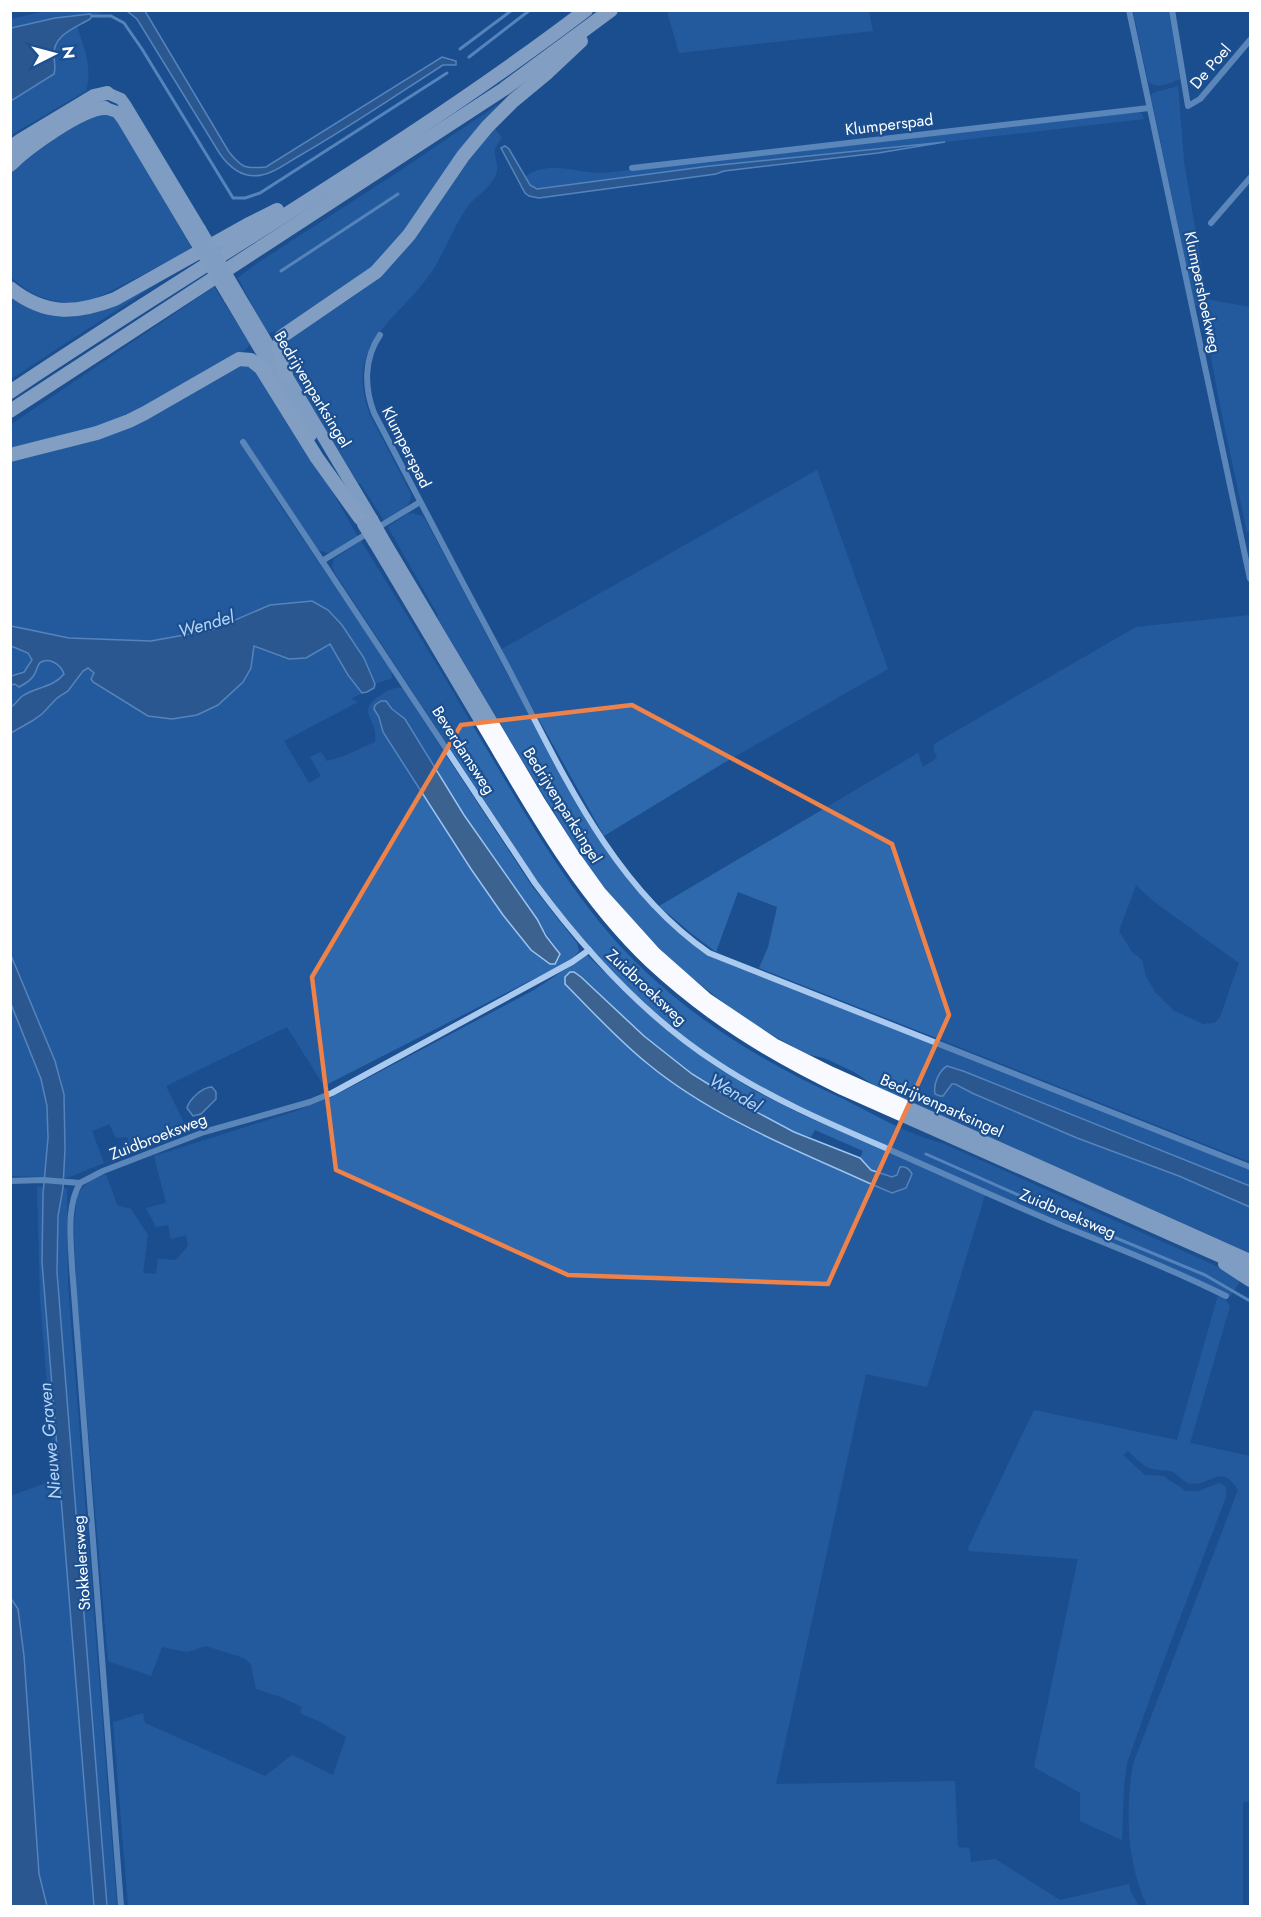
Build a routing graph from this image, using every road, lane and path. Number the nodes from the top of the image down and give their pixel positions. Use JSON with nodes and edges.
{"nodes":[{"id":1,"x":586,"y":10,"type":"edge"},
{"id":2,"x":612,"y":10,"type":"edge"},
{"id":3,"x":1129,"y":10,"type":"edge"},
{"id":4,"x":1172,"y":10,"type":"edge"},
{"id":5,"x":1251,"y":40,"type":"edge"},
{"id":6,"x":107,"y":93,"type":"joint"},
{"id":7,"x":105,"y":108,"type":"joint"},
{"id":8,"x":1149,"y":108,"type":"junction"},
{"id":9,"x":10,"y":148,"type":"edge"},
{"id":10,"x":10,"y":165,"type":"edge"},
{"id":11,"x":632,"y":168,"type":"dead end"},
{"id":12,"x":1251,"y":178,"type":"edge"},
{"id":13,"x":328,"y":186,"type":"junction"},
{"id":14,"x":1211,"y":223,"type":"dead end"},
{"id":15,"x":195,"y":232,"type":"junction"},
{"id":16,"x":10,"y":288,"type":"edge"},
{"id":17,"x":234,"y":297,"type":"junction"},
{"id":18,"x":380,"y":335,"type":"dead end"},
{"id":19,"x":286,"y":375,"type":"junction"},
{"id":20,"x":10,"y":392,"type":"edge"},
{"id":21,"x":10,"y":411,"type":"edge"},
{"id":22,"x":243,"y":442,"type":"dead end"},
{"id":23,"x":10,"y":455,"type":"edge"},
{"id":24,"x":420,"y":502,"type":"junction"},
{"id":25,"x":365,"y":520,"type":"junction"},
{"id":26,"x":378,"y":540,"type":"junction"},
{"id":27,"x":322,"y":561,"type":"junction"},
{"id":28,"x":1251,"y":579,"type":"edge"},
{"id":29,"x":588,"y":950,"type":"junction"},
{"id":30,"x":1251,"y":1167,"type":"edge"},
{"id":31,"x":10,"y":1181,"type":"edge"},
{"id":32,"x":80,"y":1183,"type":"junction"},
{"id":33,"x":1203,"y":1249,"type":"junction"},
{"id":34,"x":1251,"y":1260,"type":"edge"},
{"id":35,"x":1251,"y":1270,"type":"edge"},
{"id":36,"x":1251,"y":1281,"type":"edge"},
{"id":37,"x":1226,"y":1296,"type":"dead end"},
{"id":38,"x":121,"y":1906,"type":"edge"}],
"edges":[{"from":1,"to":13,"type":"highway"},
{"from":2,"to":19,"type":"highway"},
{"from":2,"to":21,"type":"highway"},
{"from":3,"to":8,"type":"street","name":"Klumpershoekweg"},
{"from":4,"to":5,"type":"street","name":"De Poel"},
{"from":6,"to":9,"type":"highway"},
{"from":6,"to":15,"type":"highway","name":"Bedrijvenparksingel"},
{"from":7,"to":10,"type":"highway"},
{"from":7,"to":15,"type":"highway","name":"Bedrijvenparksingel"},
{"from":8,"to":11,"type":"street","name":"Klumperspad"},
{"from":8,"to":28,"type":"street","name":"Klumpershoekweg"},
{"from":12,"to":14,"type":"street"},
{"from":13,"to":16,"type":"highway"},
{"from":13,"to":20,"type":"highway"},
{"from":15,"to":17,"type":"highway","name":"Bedrijvenparksingel","bridge":true},
{"from":17,"to":19,"type":"highway","name":"Bedrijvenparksingel"},
{"from":17,"to":25,"type":"highway","name":"Bedrijvenparksingel"},
{"from":18,"to":24,"type":"street","name":"Klumperspad"},
{"from":19,"to":25,"type":"highway","name":"Bedrijvenparksingel"},
{"from":22,"to":27,"type":"street","name":"Beverdamsweg"},
{"from":23,"to":25,"type":"highway"},
{"from":24,"to":27,"type":"street"},
{"from":24,"to":30,"type":"street"},
{"from":25,"to":26,"type":"highway","name":"Bedrijvenparksingel","bridge":true},
{"from":26,"to":33,"type":"highway","name":"Bedrijvenparksingel"},
{"from":26,"to":34,"type":"highway","name":"Bedrijvenparksingel"},
{"from":27,"to":29,"type":"street","name":"Beverdamsweg"},
{"from":29,"to":32,"type":"street","name":"Zuidbroeksweg"},
{"from":29,"to":37,"type":"street","name":"Zuidbroeksweg"},
{"from":31,"to":32,"type":"street"},
{"from":32,"to":38,"type":"street","name":"Stokkelersweg"},
{"from":33,"to":35,"type":"highway","name":"Bedrijvenparksingel"},
{"from":33,"to":36,"type":"highway"}]}
